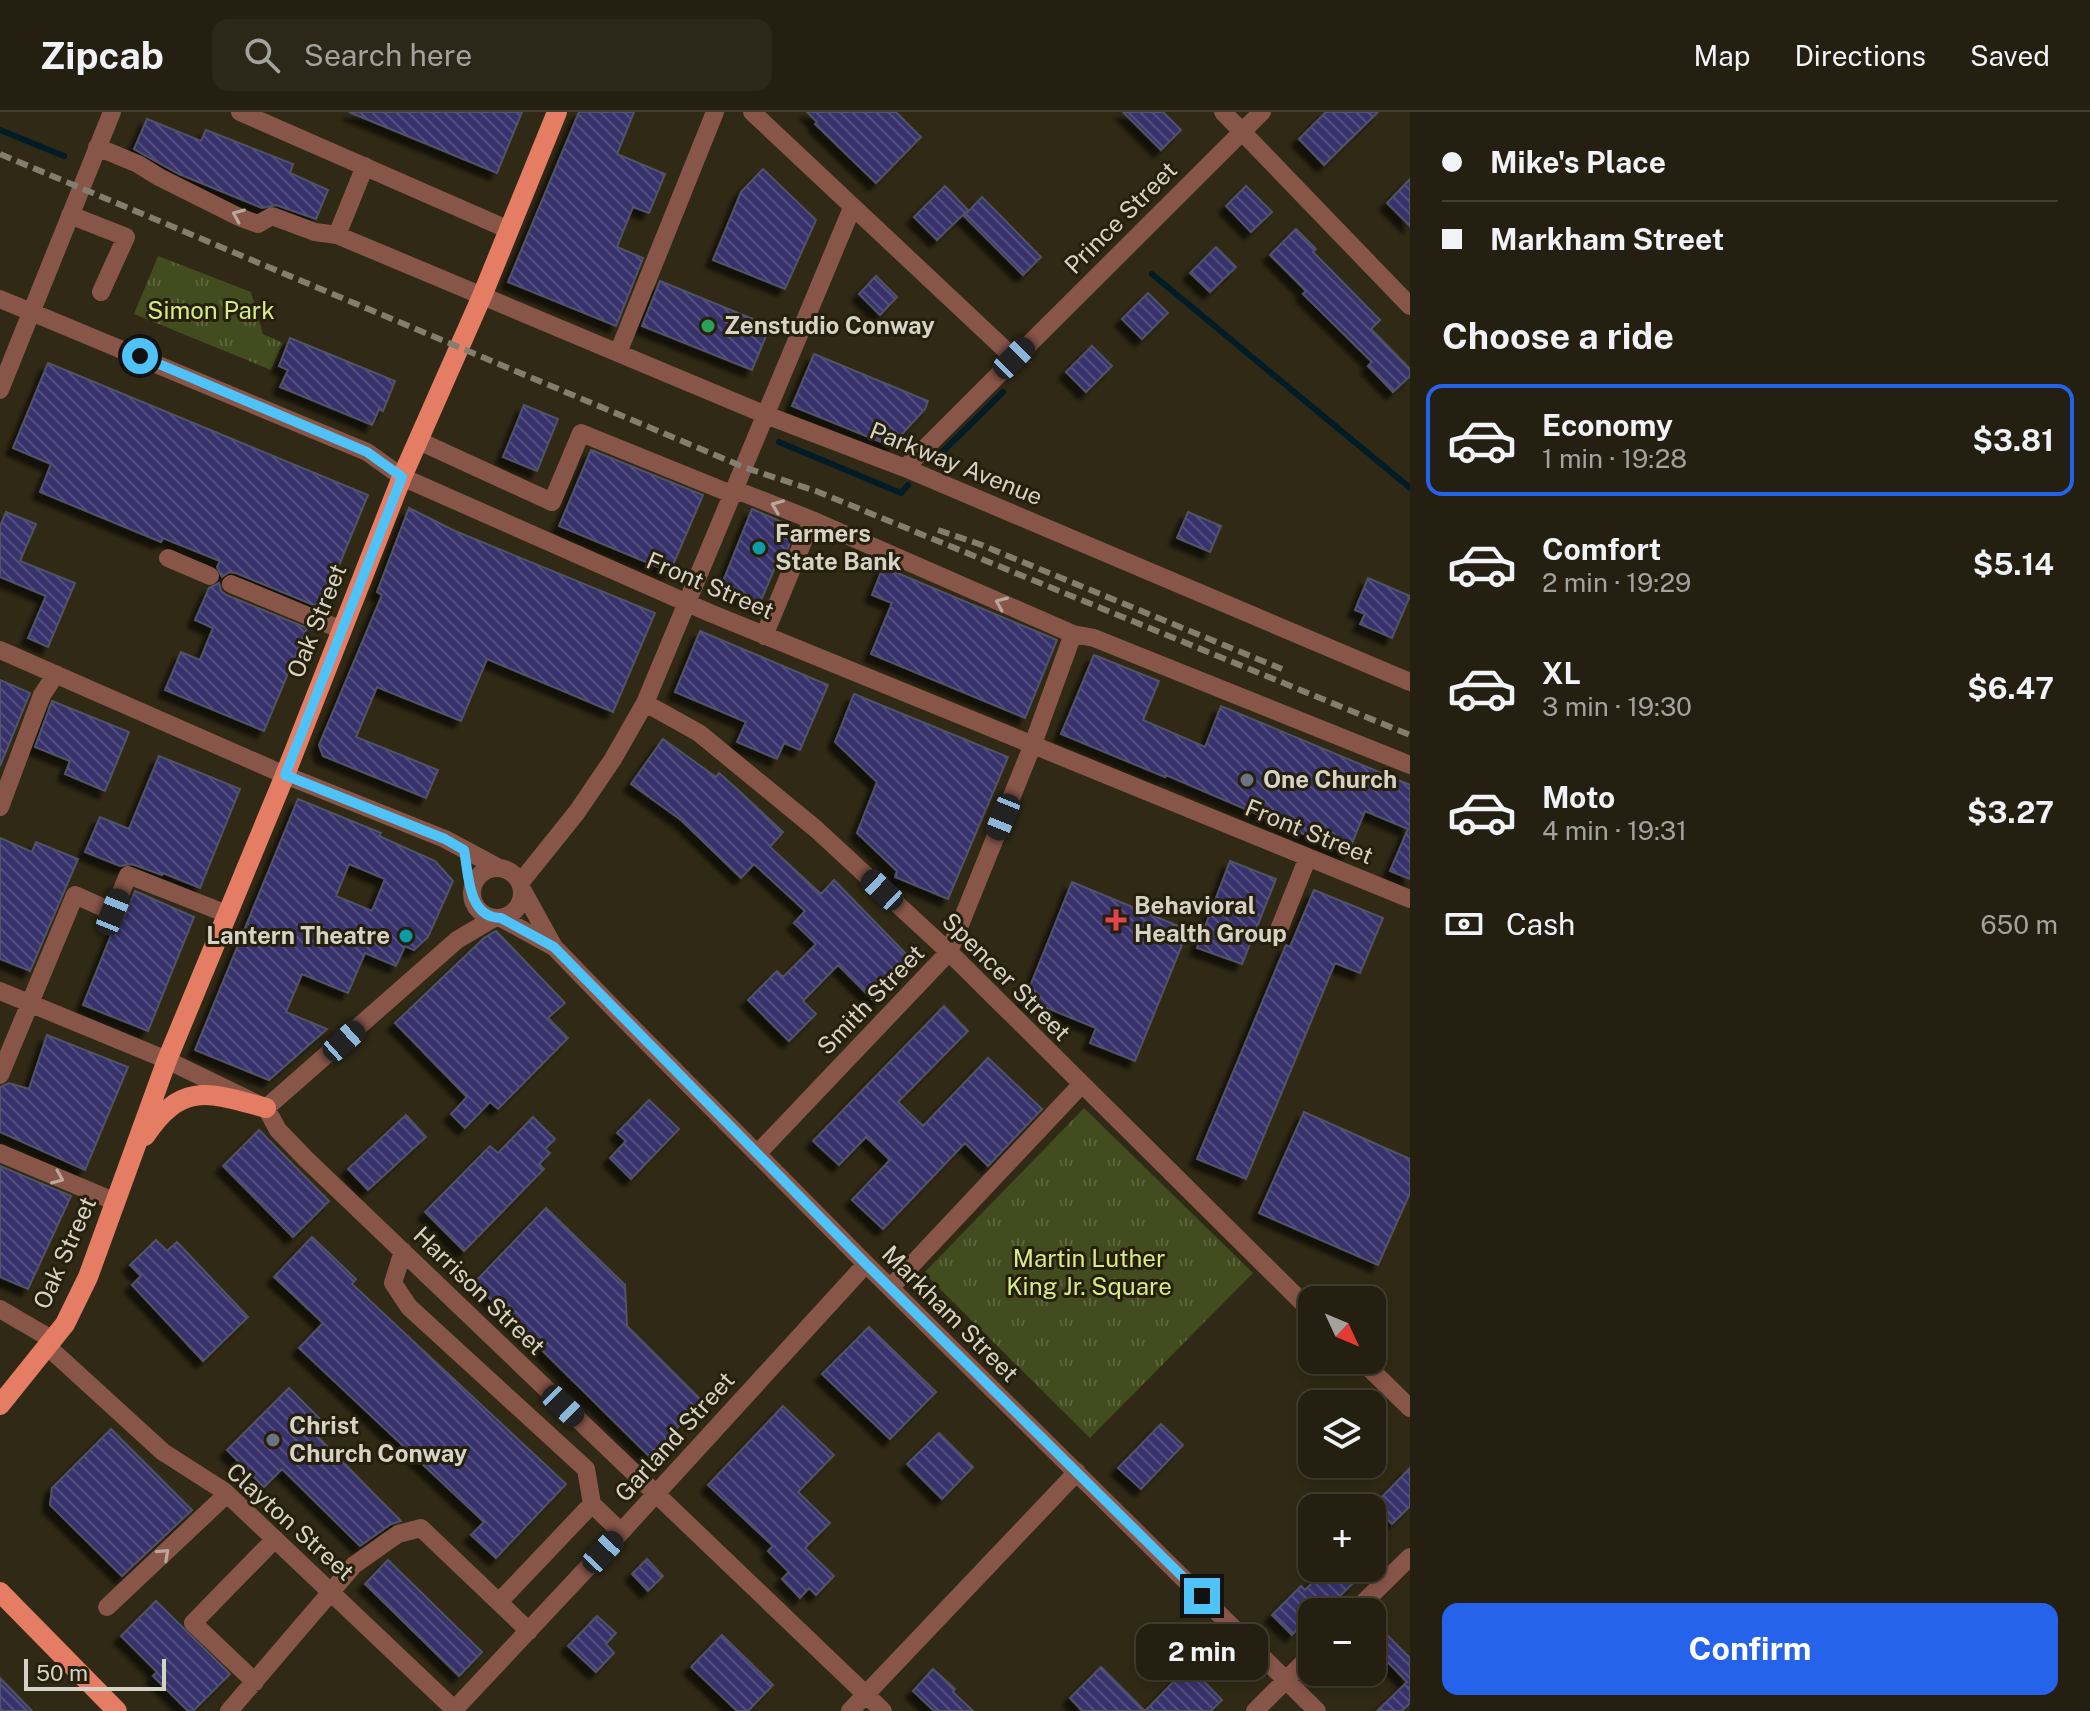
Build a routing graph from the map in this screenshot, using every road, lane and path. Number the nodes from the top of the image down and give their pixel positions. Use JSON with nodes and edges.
{"nodes":[{"id":1,"x":112,"y":112,"type":"edge"},
{"id":2,"x":240,"y":112,"type":"edge"},
{"id":3,"x":557,"y":112,"type":"edge"},
{"id":4,"x":715,"y":112,"type":"edge"},
{"id":5,"x":752,"y":112,"type":"edge"},
{"id":6,"x":1223,"y":112,"type":"edge"},
{"id":7,"x":1262,"y":112,"type":"edge"},
{"id":8,"x":1242,"y":132,"type":"junction"},
{"id":9,"x":97,"y":147,"type":"junction"},
{"id":10,"x":365,"y":166,"type":"junction"},
{"id":11,"x":852,"y":208,"type":"junction"},
{"id":12,"x":70,"y":215,"type":"junction"},
{"id":13,"x":507,"y":229,"type":"junction"},
{"id":14,"x":337,"y":235,"type":"junction"},
{"id":15,"x":101,"y":292,"type":"dead end"},
{"id":16,"x":482,"y":296,"type":"junction"},
{"id":17,"x":0,"y":299,"type":"edge"},
{"id":18,"x":1410,"y":306,"type":"edge"},
{"id":19,"x":33,"y":312,"type":"junction"},
{"id":20,"x":618,"y":353,"type":"junction"},
{"id":21,"x":1014,"y":358,"type":"junction"},
{"id":22,"x":0,"y":390,"type":"edge"},
{"id":23,"x":766,"y":415,"type":"junction"},
{"id":24,"x":419,"y":441,"type":"junction"},
{"id":25,"x":905,"y":468,"type":"junction"},
{"id":26,"x":402,"y":477,"type":"junction"},
{"id":27,"x":735,"y":492,"type":"junction"},
{"id":28,"x":812,"y":520,"type":"junction"},
{"id":29,"x":168,"y":558,"type":"dead end"},
{"id":30,"x":210,"y":576,"type":"dead end"},
{"id":31,"x":231,"y":584,"type":"dead end"},
{"id":32,"x":688,"y":603,"type":"junction"},
{"id":33,"x":342,"y":630,"type":"junction"},
{"id":34,"x":1073,"y":634,"type":"junction"},
{"id":35,"x":764,"y":636,"type":"junction"},
{"id":36,"x":0,"y":650,"type":"edge"},
{"id":37,"x":56,"y":674,"type":"junction"},
{"id":38,"x":1410,"y":682,"type":"edge"},
{"id":39,"x":645,"y":703,"type":"junction"},
{"id":40,"x":1033,"y":744,"type":"junction"},
{"id":41,"x":1410,"y":765,"type":"edge"},
{"id":42,"x":285,"y":775,"type":"junction"},
{"id":43,"x":0,"y":807,"type":"edge"},
{"id":44,"x":547,"y":849,"type":"junction"},
{"id":45,"x":464,"y":850,"type":"junction"},
{"id":46,"x":1308,"y":857,"type":"junction"},
{"id":47,"x":502,"y":868,"type":"junction"},
{"id":48,"x":521,"y":886,"type":"junction"},
{"id":49,"x":472,"y":894,"type":"junction"},
{"id":50,"x":1410,"y":899,"type":"edge"},
{"id":51,"x":227,"y":914,"type":"junction"},
{"id":52,"x":497,"y":918,"type":"junction"},
{"id":53,"x":1278,"y":932,"type":"dead end"},
{"id":54,"x":457,"y":940,"type":"junction"},
{"id":55,"x":554,"y":947,"type":"junction"},
{"id":56,"x":949,"y":952,"type":"junction"},
{"id":57,"x":0,"y":991,"type":"edge"},
{"id":58,"x":31,"y":1004,"type":"junction"},
{"id":59,"x":167,"y":1060,"type":"junction"},
{"id":60,"x":0,"y":1075,"type":"edge"},
{"id":61,"x":1081,"y":1085,"type":"junction"},
{"id":62,"x":266,"y":1108,"type":"junction"},
{"id":63,"x":134,"y":1152,"type":"junction"},
{"id":64,"x":0,"y":1153,"type":"edge"},
{"id":65,"x":757,"y":1154,"type":"junction"},
{"id":66,"x":116,"y":1202,"type":"junction"},
{"id":67,"x":403,"y":1251,"type":"junction"},
{"id":68,"x":866,"y":1264,"type":"junction"},
{"id":69,"x":890,"y":1288,"type":"junction"},
{"id":70,"x":1298,"y":1298,"type":"edge"},
{"id":71,"x":0,"y":1309,"type":"edge"},
{"id":72,"x":50,"y":1344,"type":"junction"},
{"id":73,"x":1375,"y":1374,"type":"edge"},
{"id":74,"x":0,"y":1405,"type":"edge"},
{"id":75,"x":1410,"y":1408,"type":"edge"},
{"id":76,"x":1077,"y":1472,"type":"junction"},
{"id":77,"x":227,"y":1494,"type":"junction"},
{"id":78,"x":655,"y":1494,"type":"junction"},
{"id":79,"x":592,"y":1504,"type":"junction"},
{"id":80,"x":621,"y":1532,"type":"junction"},
{"id":81,"x":275,"y":1539,"type":"junction"},
{"id":82,"x":1410,"y":1557,"type":"edge"},
{"id":83,"x":0,"y":1592,"type":"edge"},
{"id":84,"x":332,"y":1592,"type":"junction"},
{"id":85,"x":1368,"y":1598,"type":"edge"},
{"id":86,"x":499,"y":1602,"type":"junction"},
{"id":87,"x":107,"y":1607,"type":"dead end"},
{"id":88,"x":529,"y":1631,"type":"junction"},
{"id":89,"x":1298,"y":1667,"type":"edge"},
{"id":90,"x":1286,"y":1679,"type":"junction"},
{"id":91,"x":255,"y":1682,"type":"junction"},
{"id":92,"x":866,"y":1694,"type":"junction"},
{"id":93,"x":117,"y":1711,"type":"edge"},
{"id":94,"x":229,"y":1711,"type":"edge"},
{"id":95,"x":455,"y":1711,"type":"edge"},
{"id":96,"x":850,"y":1711,"type":"edge"},
{"id":97,"x":883,"y":1711,"type":"edge"},
{"id":98,"x":1255,"y":1711,"type":"edge"},
{"id":99,"x":1317,"y":1711,"type":"edge"}],
"edges":[{"from":1,"to":9,"type":"street"},
{"from":2,"to":10,"type":"street"},
{"from":3,"to":13,"type":"main road","name":"Oak Street"},
{"from":4,"to":20,"type":"street"},
{"from":5,"to":11,"type":"street"},
{"from":6,"to":8,"type":"street"},
{"from":7,"to":8,"type":"street","name":"Prince Street"},
{"from":8,"to":18,"type":"street"},
{"from":8,"to":21,"type":"street","name":"Prince Street"},
{"from":9,"to":12,"type":"street"},
{"from":14,"to":9,"type":"street","name":"Parkway Avenue","one_way":true},
{"from":10,"to":13,"type":"street"},
{"from":10,"to":14,"type":"street"},
{"from":11,"to":21,"type":"street"},
{"from":11,"to":23,"type":"street"},
{"from":12,"to":15,"type":"street"},
{"from":12,"to":19,"type":"street"},
{"from":13,"to":16,"type":"main road","name":"Oak Street"},
{"from":14,"to":16,"type":"street","name":"Parkway Avenue"},
{"from":16,"to":20,"type":"street","name":"Parkway Avenue"},
{"from":16,"to":24,"type":"main road","name":"Oak Street"},
{"from":17,"to":19,"type":"street","name":"Front Street"},
{"from":19,"to":22,"type":"street"},
{"from":19,"to":26,"type":"street","name":"Front Street"},
{"from":20,"to":23,"type":"street","name":"Parkway Avenue"},
{"from":21,"to":25,"type":"street","name":"Prince Street"},
{"from":23,"to":25,"type":"street","name":"Parkway Avenue"},
{"from":23,"to":27,"type":"street"},
{"from":24,"to":26,"type":"main road","name":"Oak Street"},
{"from":24,"to":27,"type":"street"},
{"from":25,"to":38,"type":"street","name":"Parkway Avenue"},
{"from":26,"to":32,"type":"street","name":"Front Street"},
{"from":26,"to":33,"type":"main road","name":"Oak Street"},
{"from":28,"to":27,"type":"street","one_way":true},
{"from":27,"to":32,"type":"street"},
{"from":34,"to":28,"type":"street","one_way":true},
{"from":28,"to":35,"type":"street"},
{"from":29,"to":30,"type":"street"},
{"from":31,"to":33,"type":"street"},
{"from":32,"to":35,"type":"street","name":"Front Street"},
{"from":32,"to":39,"type":"street"},
{"from":33,"to":42,"type":"main road","name":"Oak Street"},
{"from":34,"to":40,"type":"street","name":"Smith Street"},
{"from":34,"to":41,"type":"street"},
{"from":35,"to":40,"type":"street","name":"Front Street"},
{"from":36,"to":37,"type":"street"},
{"from":37,"to":42,"type":"street"},
{"from":37,"to":43,"type":"street"},
{"from":39,"to":44,"type":"street"},
{"from":39,"to":56,"type":"street","name":"Spencer Street"},
{"from":40,"to":46,"type":"street","name":"Front Street"},
{"from":40,"to":56,"type":"street","name":"Smith Street"},
{"from":42,"to":45,"type":"street"},
{"from":42,"to":51,"type":"main road","name":"Oak Street"},
{"from":44,"to":47,"type":"street"},
{"from":44,"to":48,"type":"street"},
{"from":45,"to":47,"type":"street"},
{"from":45,"to":49,"type":"street"},
{"from":46,"to":50,"type":"street","name":"Front Street"},
{"from":46,"to":53,"type":"street"},
{"from":47,"to":48,"type":"street"},
{"from":47,"to":49,"type":"street"},
{"from":48,"to":52,"type":"street"},
{"from":48,"to":55,"type":"street","name":"Markham Street"},
{"from":49,"to":52,"type":"street"},
{"from":49,"to":54,"type":"street"},
{"from":51,"to":58,"type":"street"},
{"from":51,"to":59,"type":"main road","name":"Oak Street"},
{"from":52,"to":54,"type":"street"},
{"from":52,"to":55,"type":"street","name":"Markham Street"},
{"from":54,"to":62,"type":"street"},
{"from":55,"to":65,"type":"street","name":"Markham Street"},
{"from":56,"to":61,"type":"street","name":"Spencer Street"},
{"from":56,"to":65,"type":"street","name":"Smith Street"},
{"from":57,"to":58,"type":"street","name":"Harrison Street"},
{"from":58,"to":59,"type":"street","name":"Harrison Street"},
{"from":58,"to":60,"type":"street"},
{"from":59,"to":62,"type":"street","name":"Harrison Street"},
{"from":59,"to":63,"type":"main road","name":"Oak Street"},
{"from":61,"to":69,"type":"street"},
{"from":61,"to":70,"type":"street","name":"Spencer Street"},
{"from":62,"to":63,"type":"main road","name":"Oak Street"},
{"from":62,"to":67,"type":"street","name":"Harrison Street"},
{"from":63,"to":66,"type":"main road","name":"Oak Street"},
{"from":64,"to":66,"type":"street","one_way":true},
{"from":65,"to":68,"type":"street","name":"Markham Street"},
{"from":66,"to":72,"type":"main road","name":"Oak Street"},
{"from":67,"to":78,"type":"street","name":"Harrison Street"},
{"from":67,"to":79,"type":"street"},
{"from":68,"to":69,"type":"street","name":"Markham Street"},
{"from":68,"to":78,"type":"street","name":"Garland Street"},
{"from":69,"to":76,"type":"street","name":"Markham Street"},
{"from":71,"to":72,"type":"street","name":"Clayton Street"},
{"from":72,"to":74,"type":"main road","name":"Oak Street"},
{"from":72,"to":77,"type":"street","name":"Clayton Street"},
{"from":73,"to":75,"type":"street"},
{"from":76,"to":90,"type":"street","name":"Markham Street"},
{"from":76,"to":92,"type":"street"},
{"from":77,"to":81,"type":"street","name":"Clayton Street"},
{"from":87,"to":77,"type":"street","one_way":true},
{"from":78,"to":80,"type":"street","name":"Garland Street"},
{"from":78,"to":92,"type":"street","name":"Harrison Street"},
{"from":79,"to":80,"type":"street"},
{"from":79,"to":86,"type":"street"},
{"from":80,"to":88,"type":"street","name":"Garland Street"},
{"from":81,"to":84,"type":"street","name":"Clayton Street"},
{"from":81,"to":91,"type":"street"},
{"from":82,"to":85,"type":"street"},
{"from":83,"to":93,"type":"main road"},
{"from":84,"to":86,"type":"street"},
{"from":84,"to":91,"type":"street"},
{"from":84,"to":95,"type":"street","name":"Clayton Street"},
{"from":86,"to":88,"type":"street"},
{"from":88,"to":95,"type":"street","name":"Garland Street"},
{"from":89,"to":90,"type":"street"},
{"from":90,"to":98,"type":"street"},
{"from":90,"to":99,"type":"street","name":"Markham Street"},
{"from":91,"to":94,"type":"street"},
{"from":92,"to":96,"type":"street"},
{"from":92,"to":97,"type":"street","name":"Harrison Street"}]}
